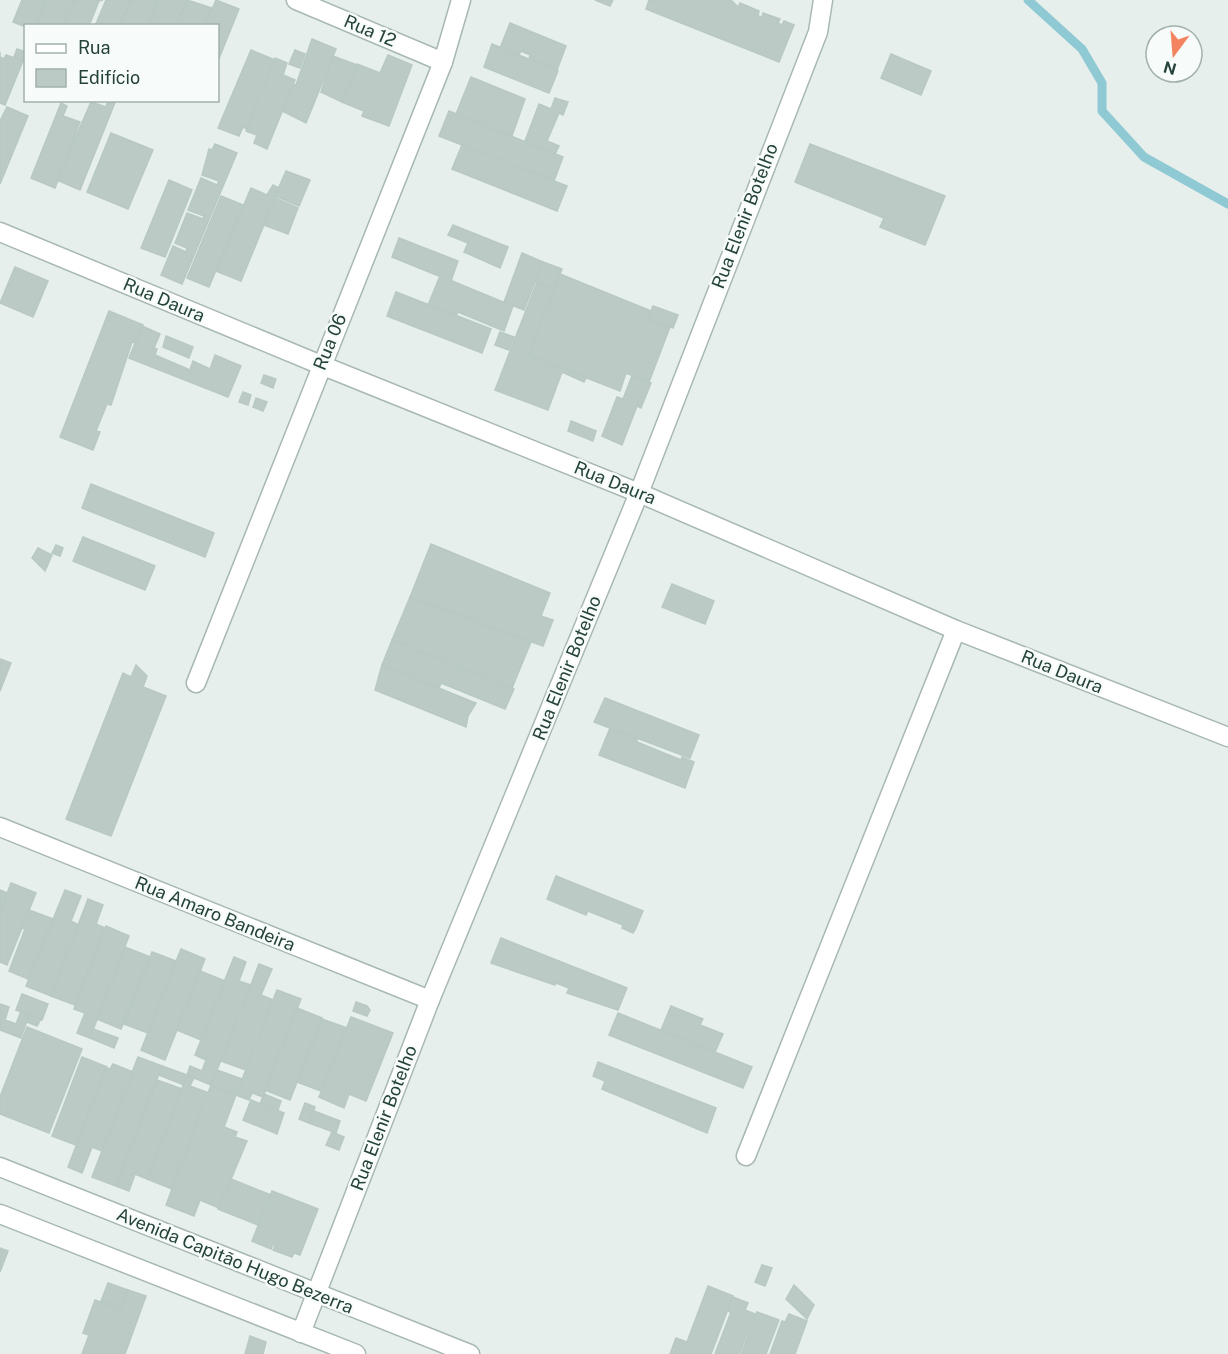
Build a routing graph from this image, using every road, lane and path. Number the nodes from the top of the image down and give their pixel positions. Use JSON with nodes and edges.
{"nodes":[{"id":1,"x":296,"y":0,"type":"edge"},
{"id":2,"x":461,"y":0,"type":"edge"},
{"id":3,"x":823,"y":0,"type":"edge"},
{"id":4,"x":443,"y":62,"type":"junction"},
{"id":5,"x":0,"y":232,"type":"edge"},
{"id":6,"x":321,"y":365,"type":"junction"},
{"id":7,"x":639,"y":493,"type":"junction"},
{"id":8,"x":956,"y":630,"type":"junction"},
{"id":9,"x":196,"y":683,"type":"dead end"},
{"id":10,"x":1228,"y":737,"type":"edge"},
{"id":11,"x":0,"y":827,"type":"edge"},
{"id":12,"x":430,"y":1000,"type":"junction"},
{"id":13,"x":746,"y":1156,"type":"dead end"},
{"id":14,"x":0,"y":1167,"type":"edge"},
{"id":15,"x":0,"y":1214,"type":"edge"},
{"id":16,"x":316,"y":1295,"type":"junction"},
{"id":17,"x":301,"y":1333,"type":"junction"},
{"id":18,"x":356,"y":1354,"type":"edge"},
{"id":19,"x":470,"y":1354,"type":"edge"}],
"edges":[{"from":1,"to":4,"type":"street","name":"Rua 12"},
{"from":2,"to":4,"type":"street","name":"Rua 06"},
{"from":3,"to":7,"type":"street","name":"Rua Elenir Botelho"},
{"from":4,"to":6,"type":"street","name":"Rua 06"},
{"from":5,"to":6,"type":"street","name":"Rua Daura"},
{"from":6,"to":7,"type":"street","name":"Rua Daura"},
{"from":6,"to":9,"type":"street","name":"Rua 06"},
{"from":7,"to":8,"type":"street","name":"Rua Daura"},
{"from":7,"to":12,"type":"street","name":"Rua Elenir Botelho"},
{"from":8,"to":10,"type":"street","name":"Rua Daura"},
{"from":8,"to":13,"type":"street"},
{"from":11,"to":12,"type":"street","name":"Rua Amaro Bandeira"},
{"from":12,"to":16,"type":"street","name":"Rua Elenir Botelho"},
{"from":14,"to":16,"type":"street","name":"Avenida Capitão Hugo Bezerra"},
{"from":15,"to":17,"type":"street"},
{"from":16,"to":17,"type":"street","name":"Rua Elenir Botelho"},
{"from":16,"to":19,"type":"street","name":"Avenida Capitão Hugo Bezerra"},
{"from":17,"to":18,"type":"street"}]}
